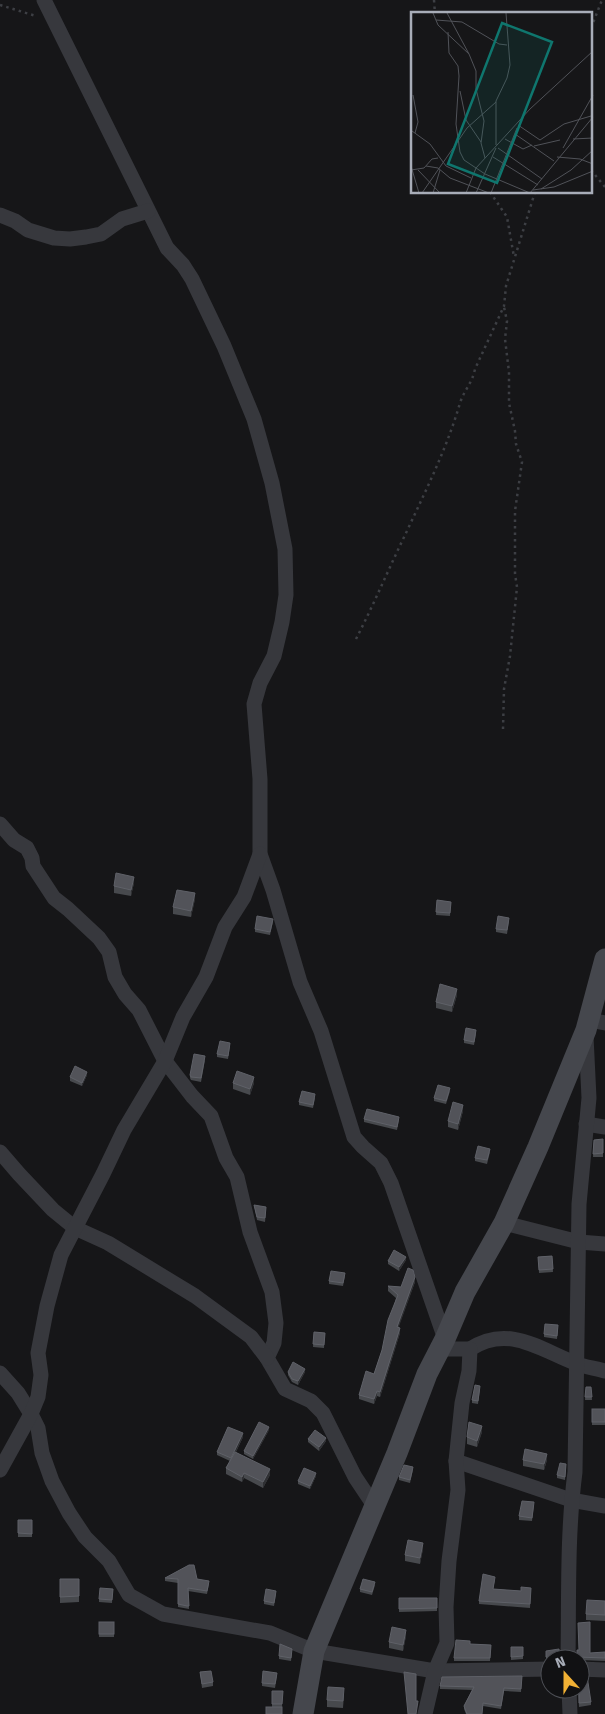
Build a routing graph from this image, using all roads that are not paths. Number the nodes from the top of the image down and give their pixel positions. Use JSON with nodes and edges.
{"nodes":[{"id":1,"x":44,"y":0,"type":"edge"},
{"id":2,"x":148,"y":211,"type":"junction"},
{"id":3,"x":0,"y":215,"type":"edge"},
{"id":4,"x":0,"y":824,"type":"edge"},
{"id":5,"x":260,"y":854,"type":"junction"},
{"id":6,"x":605,"y":959,"type":"edge"},
{"id":7,"x":593,"y":1024,"type":"edge"},
{"id":8,"x":165,"y":1061,"type":"junction"},
{"id":9,"x":586,"y":1124,"type":"junction"},
{"id":10,"x":605,"y":1127,"type":"edge"},
{"id":11,"x":0,"y":1152,"type":"edge"},
{"id":12,"x":504,"y":1223,"type":"junction"},
{"id":13,"x":75,"y":1228,"type":"junction"},
{"id":14,"x":579,"y":1242,"type":"junction"},
{"id":15,"x":605,"y":1244,"type":"edge"},
{"id":16,"x":442,"y":1344,"type":"junction"},
{"id":17,"x":470,"y":1349,"type":"junction"},
{"id":18,"x":267,"y":1358,"type":"junction"},
{"id":19,"x":577,"y":1364,"type":"junction"},
{"id":20,"x":605,"y":1371,"type":"edge"},
{"id":21,"x":0,"y":1373,"type":"edge"},
{"id":22,"x":31,"y":1414,"type":"junction"},
{"id":23,"x":456,"y":1461,"type":"junction"},
{"id":24,"x":0,"y":1470,"type":"edge"},
{"id":25,"x":571,"y":1500,"type":"junction"},
{"id":26,"x":605,"y":1506,"type":"edge"},
{"id":27,"x":374,"y":1507,"type":"junction"},
{"id":28,"x":568,"y":1649,"type":"edge"},
{"id":29,"x":314,"y":1651,"type":"junction"},
{"id":30,"x":540,"y":1668,"type":"edge"},
{"id":31,"x":590,"y":1669,"type":"edge"},
{"id":32,"x":605,"y":1670,"type":"edge"},
{"id":33,"x":434,"y":1671,"type":"junction"},
{"id":34,"x":569,"y":1699,"type":"edge"},
{"id":35,"x":304,"y":1714,"type":"edge"},
{"id":36,"x":425,"y":1714,"type":"edge"},
{"id":37,"x":570,"y":1714,"type":"edge"}],
"edges":[{"from":1,"to":2,"type":"street"},
{"from":2,"to":3,"type":"street"},
{"from":2,"to":5,"type":"street"},
{"from":4,"to":8,"type":"street"},
{"from":5,"to":8,"type":"street"},
{"from":5,"to":16,"type":"street"},
{"from":6,"to":7,"type":"street"},
{"from":7,"to":9,"type":"street"},
{"from":7,"to":12,"type":"street"},
{"from":8,"to":13,"type":"street"},
{"from":8,"to":18,"type":"street"},
{"from":9,"to":10,"type":"street"},
{"from":9,"to":14,"type":"street"},
{"from":11,"to":13,"type":"street"},
{"from":12,"to":14,"type":"street"},
{"from":12,"to":16,"type":"street"},
{"from":13,"to":18,"type":"street"},
{"from":13,"to":22,"type":"street"},
{"from":14,"to":15,"type":"street"},
{"from":14,"to":19,"type":"street"},
{"from":16,"to":17,"type":"street"},
{"from":16,"to":27,"type":"street"},
{"from":17,"to":19,"type":"street"},
{"from":17,"to":23,"type":"street"},
{"from":18,"to":27,"type":"street"},
{"from":19,"to":20,"type":"street"},
{"from":19,"to":25,"type":"street"},
{"from":21,"to":22,"type":"street"},
{"from":22,"to":24,"type":"street"},
{"from":22,"to":29,"type":"street"},
{"from":23,"to":25,"type":"street"},
{"from":23,"to":33,"type":"street"},
{"from":25,"to":26,"type":"street"},
{"from":25,"to":28,"type":"street"},
{"from":27,"to":29,"type":"street"},
{"from":29,"to":33,"type":"street"},
{"from":29,"to":35,"type":"street"},
{"from":30,"to":33,"type":"street"},
{"from":31,"to":32,"type":"street"},
{"from":33,"to":36,"type":"street"},
{"from":34,"to":37,"type":"street"}]}
